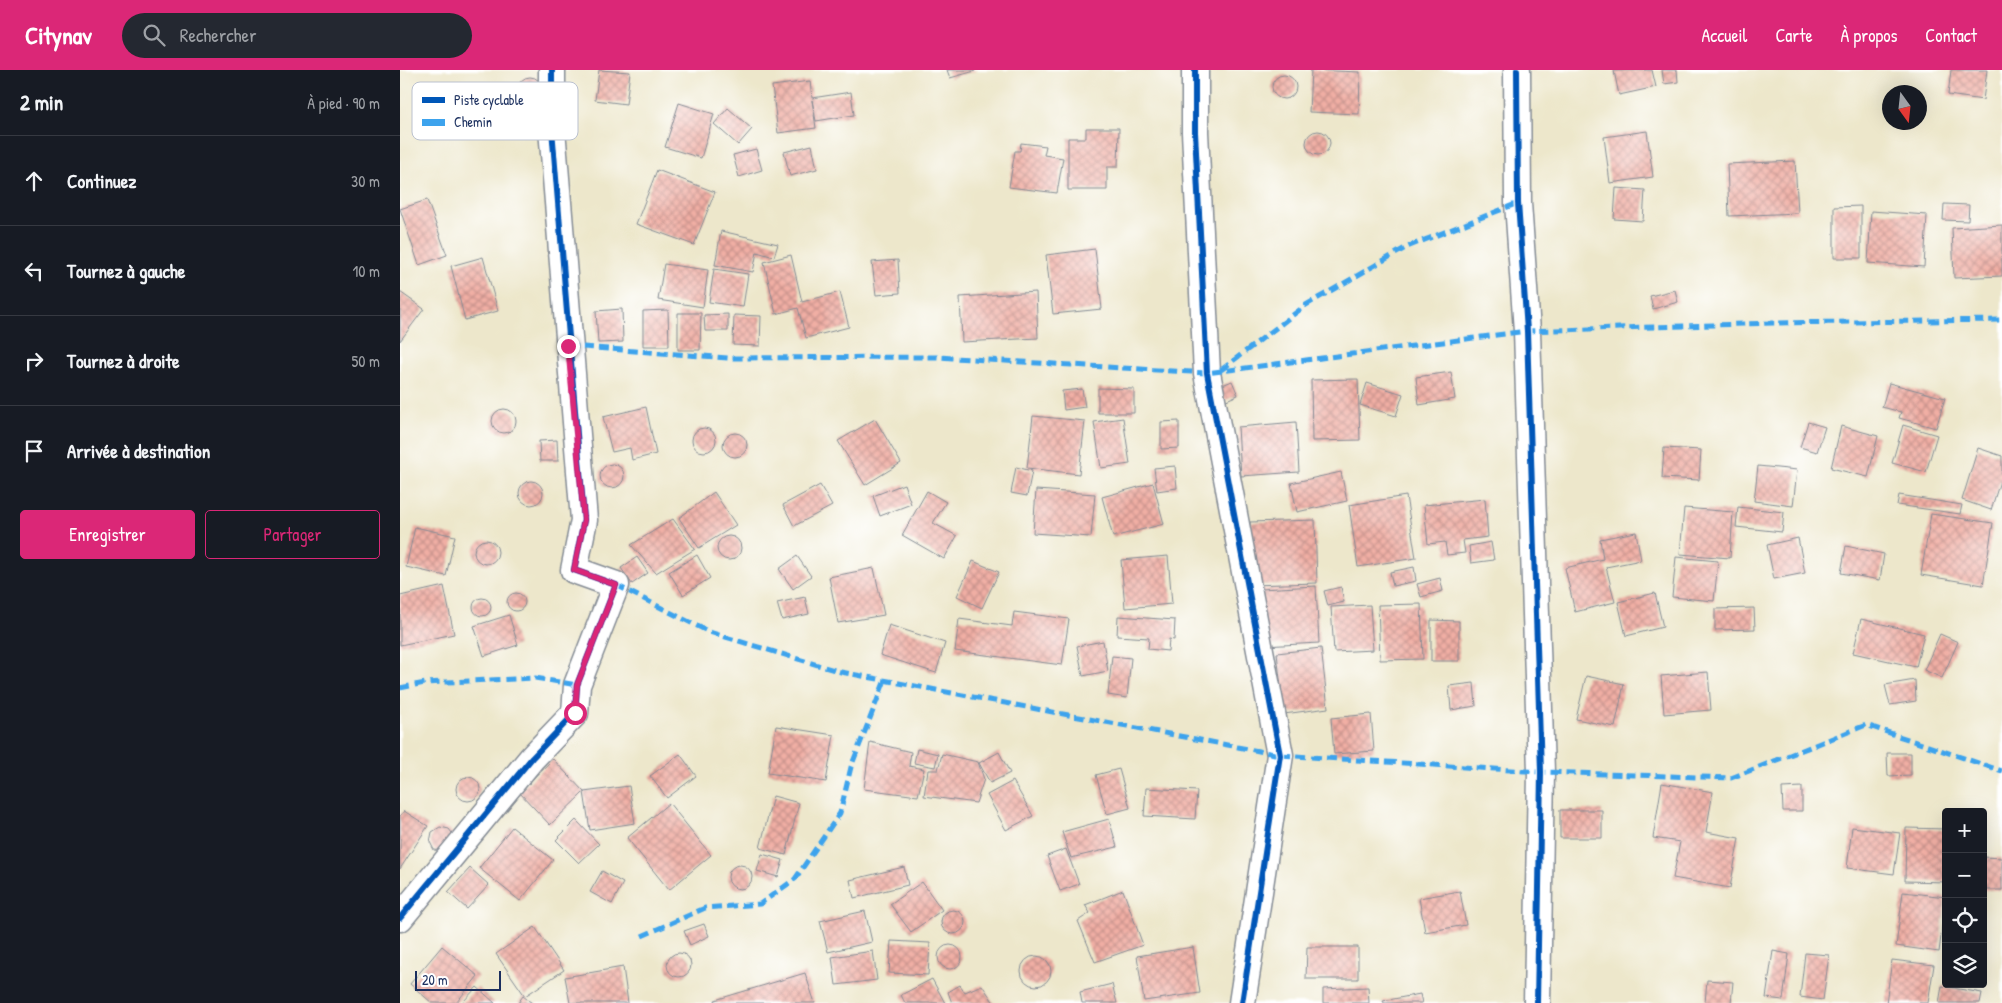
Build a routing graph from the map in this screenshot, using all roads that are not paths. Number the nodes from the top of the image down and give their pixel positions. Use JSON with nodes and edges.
{"nodes":[{"id":1,"x":1195,"y":70,"type":"edge"},
{"id":2,"x":1517,"y":70,"type":"edge"},
{"id":3,"x":553,"y":140,"type":"edge"},
{"id":4,"x":400,"y":918,"type":"edge"},
{"id":5,"x":1242,"y":1003,"type":"edge"},
{"id":6,"x":1537,"y":1003,"type":"edge"}],
"edges":[{"from":1,"to":5,"type":"street"},
{"from":2,"to":6,"type":"street"},
{"from":3,"to":4,"type":"street"}]}
